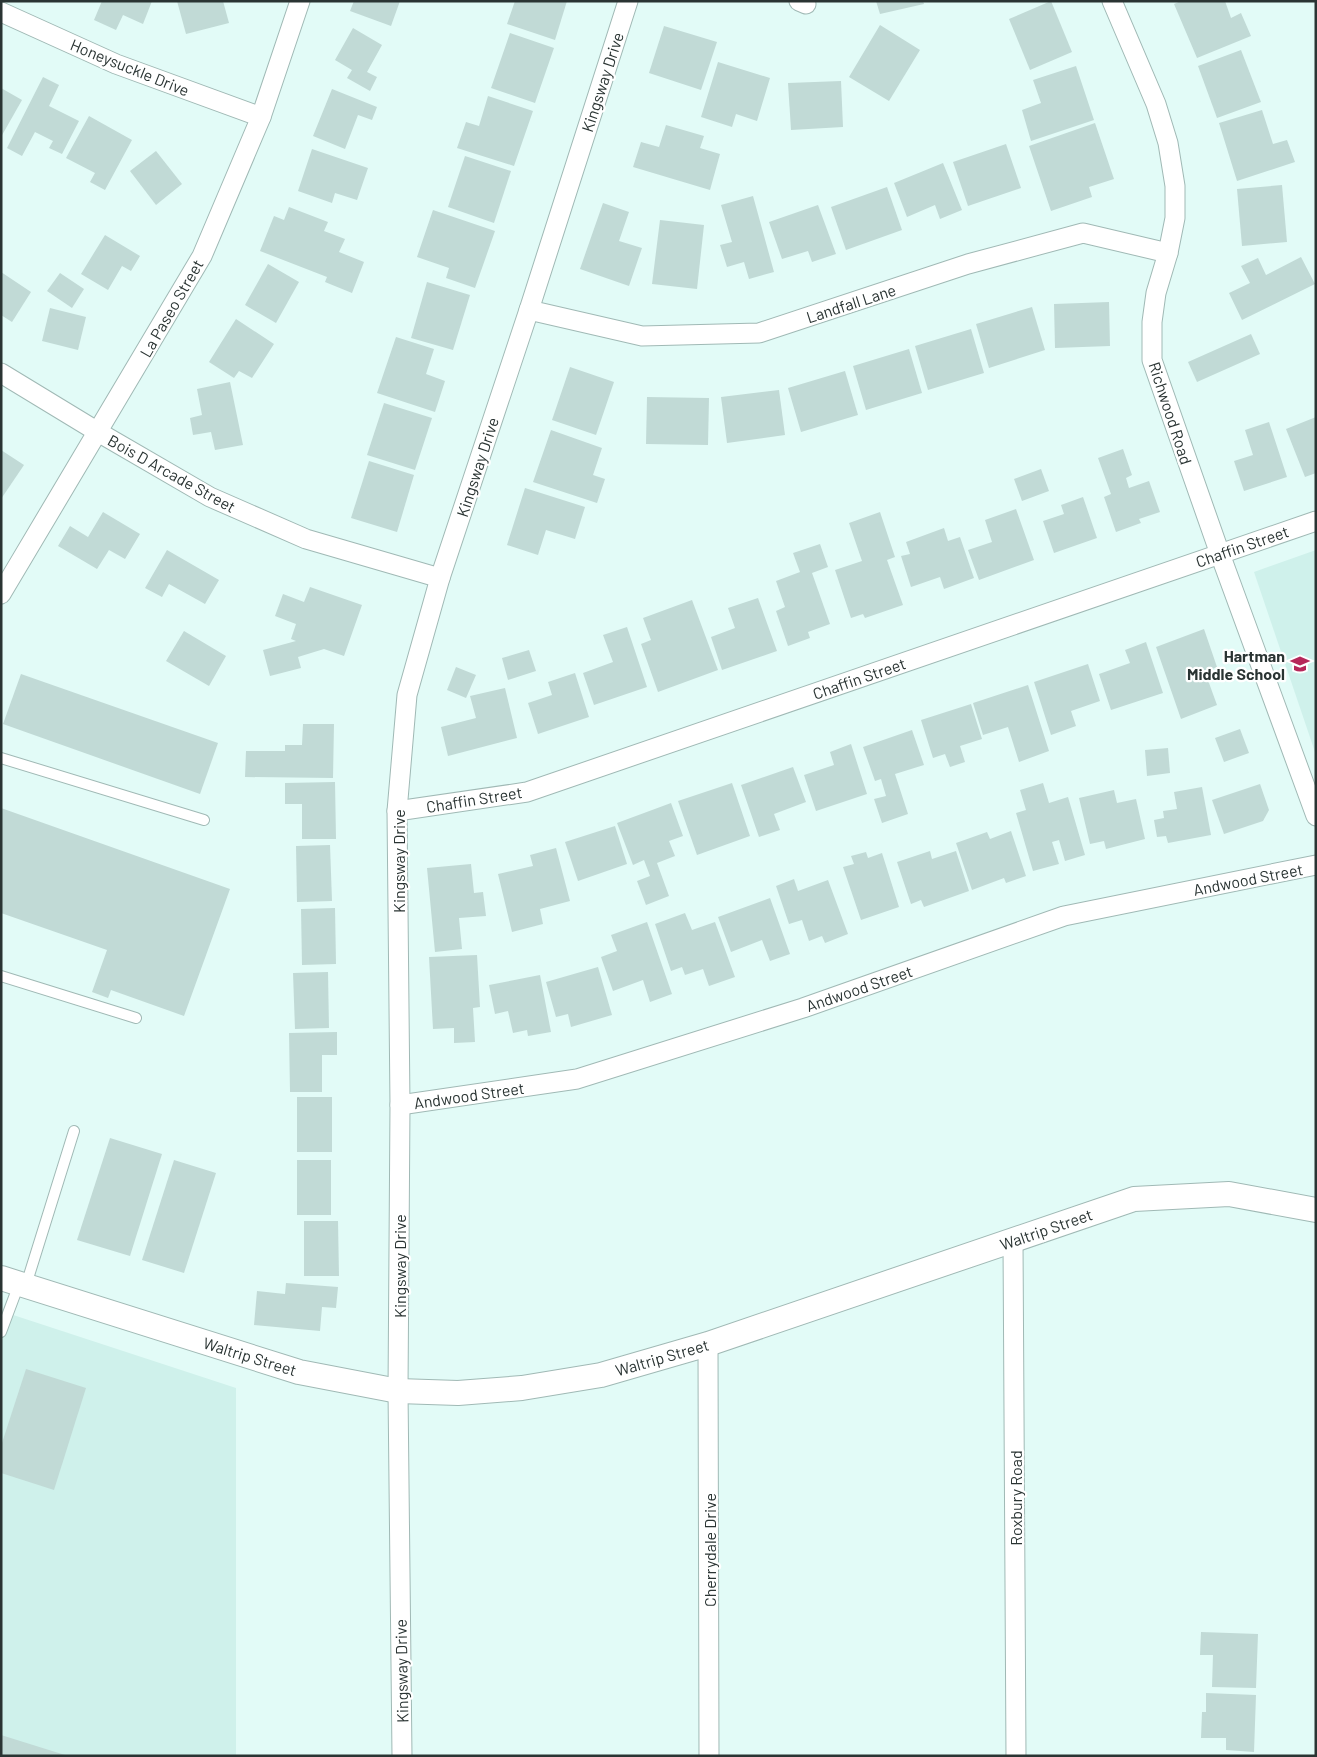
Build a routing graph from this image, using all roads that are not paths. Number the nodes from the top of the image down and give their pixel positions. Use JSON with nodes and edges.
{"nodes":[{"id":1,"x":300,"y":1,"type":"edge"},
{"id":2,"x":628,"y":1,"type":"edge"},
{"id":3,"x":1112,"y":1,"type":"edge"},
{"id":4,"x":1,"y":12,"type":"edge"},
{"id":5,"x":261,"y":117,"type":"junction"},
{"id":6,"x":1168,"y":253,"type":"junction"},
{"id":7,"x":529,"y":310,"type":"junction"},
{"id":8,"x":1,"y":373,"type":"edge"},
{"id":9,"x":98,"y":432,"type":"junction"},
{"id":10,"x":1316,"y":521,"type":"edge"},
{"id":11,"x":1220,"y":554,"type":"junction"},
{"id":12,"x":440,"y":578,"type":"junction"},
{"id":13,"x":1,"y":594,"type":"edge"},
{"id":14,"x":1,"y":758,"type":"edge"},
{"id":15,"x":397,"y":811,"type":"junction"},
{"id":16,"x":1316,"y":816,"type":"edge"},
{"id":17,"x":204,"y":820,"type":"dead end"},
{"id":18,"x":1316,"y":865,"type":"edge"},
{"id":19,"x":1,"y":976,"type":"edge"},
{"id":20,"x":136,"y":1018,"type":"dead end"},
{"id":21,"x":400,"y":1105,"type":"junction"},
{"id":22,"x":74,"y":1131,"type":"dead end"},
{"id":23,"x":1316,"y":1210,"type":"edge"},
{"id":24,"x":1013,"y":1241,"type":"junction"},
{"id":25,"x":16,"y":1282,"type":"edge"},
{"id":26,"x":1,"y":1332,"type":"edge"},
{"id":27,"x":708,"y":1344,"type":"junction"},
{"id":28,"x":398,"y":1392,"type":"junction"},
{"id":29,"x":402,"y":1756,"type":"edge"},
{"id":30,"x":709,"y":1756,"type":"edge"},
{"id":31,"x":1016,"y":1756,"type":"edge"}],
"edges":[{"from":1,"to":5,"type":"street","name":"La Paseo Street"},
{"from":2,"to":7,"type":"street","name":"Kingsway Drive"},
{"from":3,"to":6,"type":"street","name":"Richwood Road"},
{"from":4,"to":5,"type":"street","name":"Honeysuckle Drive"},
{"from":5,"to":9,"type":"street","name":"La Paseo Street"},
{"from":6,"to":7,"type":"street","name":"Landfall Lane"},
{"from":6,"to":11,"type":"street","name":"Richwood Road"},
{"from":7,"to":12,"type":"street","name":"Kingsway Drive"},
{"from":8,"to":9,"type":"street","name":"Bois D Arcade Street"},
{"from":9,"to":12,"type":"street","name":"Bois D Arcade Street"},
{"from":9,"to":13,"type":"street","name":"La Paseo Street"},
{"from":10,"to":11,"type":"street","name":"Chaffin Street"},
{"from":11,"to":15,"type":"street","name":"Chaffin Street"},
{"from":11,"to":16,"type":"street","name":"Richwood Road"},
{"from":12,"to":15,"type":"street","name":"Kingsway Drive"},
{"from":14,"to":17,"type":"lane"},
{"from":15,"to":21,"type":"street","name":"Kingsway Drive"},
{"from":18,"to":21,"type":"street","name":"Andwood Street"},
{"from":19,"to":20,"type":"lane"},
{"from":21,"to":28,"type":"street","name":"Kingsway Drive"},
{"from":22,"to":25,"type":"lane"},
{"from":23,"to":24,"type":"street","name":"Waltrip Street"},
{"from":24,"to":27,"type":"street","name":"Waltrip Street"},
{"from":24,"to":31,"type":"street","name":"Roxbury Road"},
{"from":25,"to":26,"type":"lane"},
{"from":25,"to":28,"type":"street","name":"Waltrip Street"},
{"from":27,"to":28,"type":"street","name":"Waltrip Street"},
{"from":27,"to":30,"type":"street","name":"Cherrydale Drive"},
{"from":28,"to":29,"type":"street","name":"Kingsway Drive"}]}
